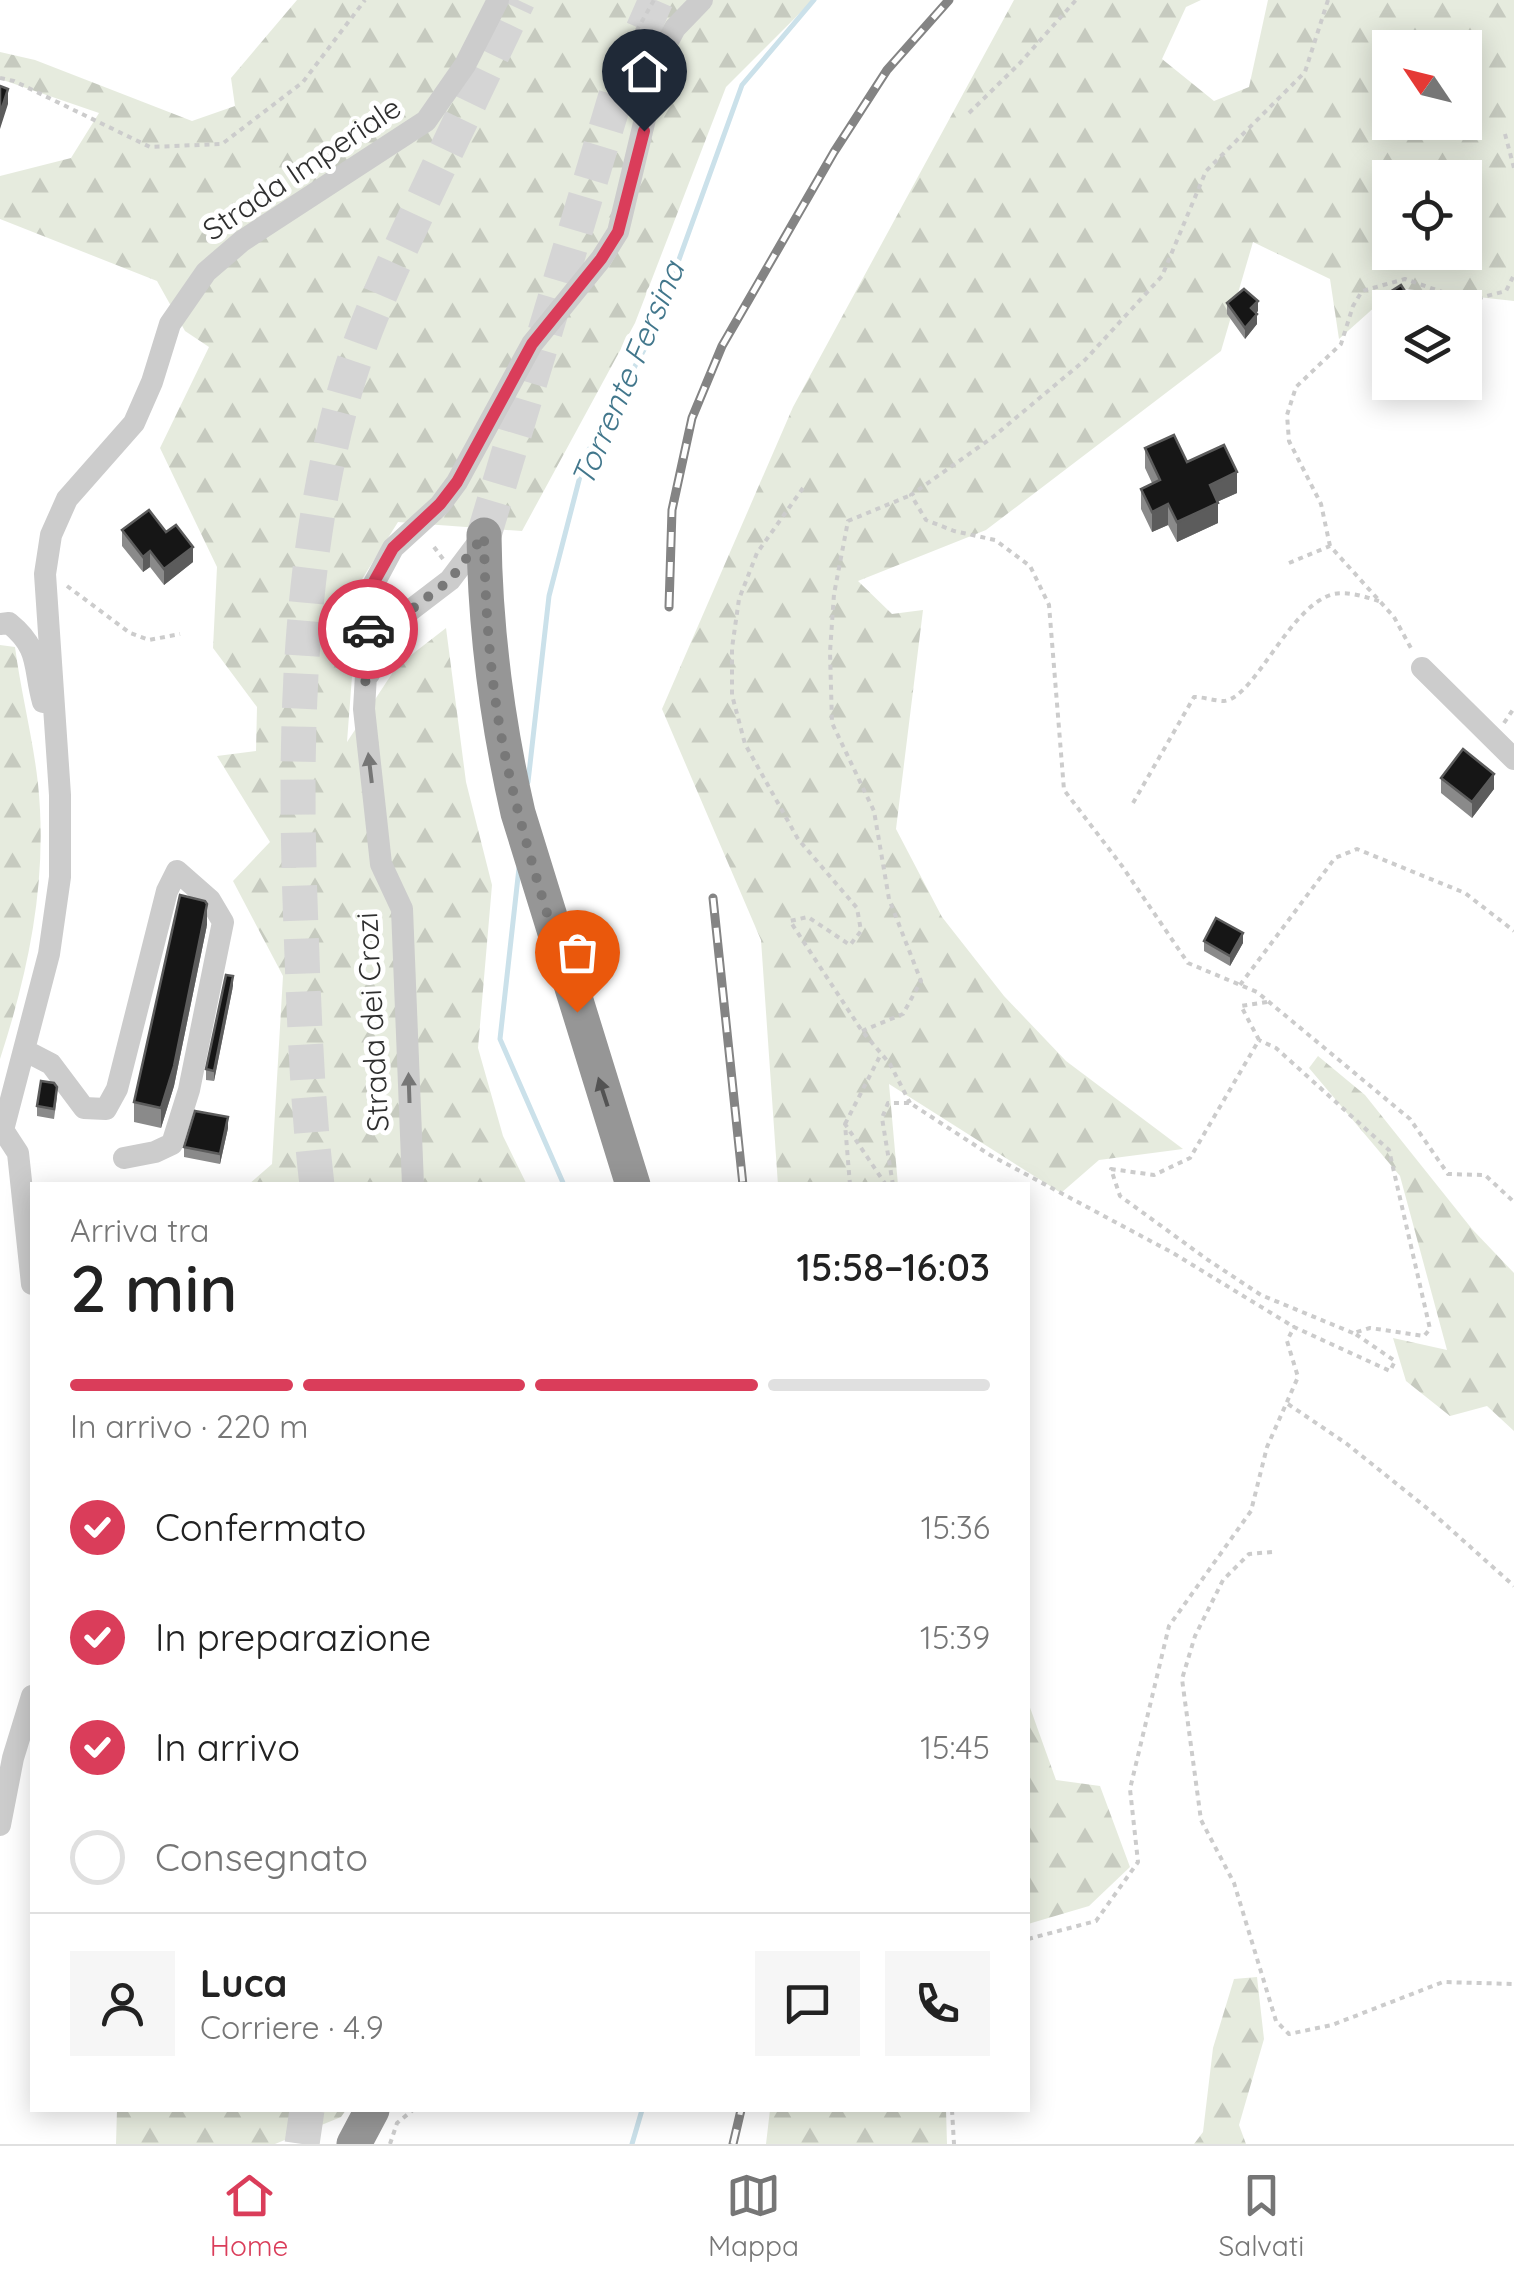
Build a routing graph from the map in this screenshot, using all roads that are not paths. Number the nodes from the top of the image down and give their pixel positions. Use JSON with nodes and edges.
{"nodes":[{"id":1,"x":498,"y":0,"type":"edge"},
{"id":2,"x":702,"y":0,"type":"edge"},
{"id":3,"x":484,"y":535,"type":"joint"},
{"id":4,"x":0,"y":624,"type":"edge"},
{"id":5,"x":1422,"y":668,"type":"road end"},
{"id":6,"x":365,"y":682,"type":"junction"},
{"id":7,"x":57,"y":743,"type":"junction"},
{"id":8,"x":1514,"y":759,"type":"edge"},
{"id":9,"x":24,"y":1050,"type":"junction"},
{"id":10,"x":2,"y":1130,"type":"edge"},
{"id":11,"x":124,"y":1158,"type":"dead end"},
{"id":12,"x":414,"y":1182,"type":"edge"},
{"id":13,"x":632,"y":1182,"type":"edge"},
{"id":14,"x":30,"y":1265,"type":"edge"},
{"id":15,"x":30,"y":1703,"type":"edge"},
{"id":16,"x":0,"y":1825,"type":"edge"},
{"id":17,"x":371,"y":2112,"type":"edge"},
{"id":18,"x":354,"y":2144,"type":"edge"}],
"edges":[{"from":1,"to":7,"type":"street","name":"Strada Imperiale"},
{"from":2,"to":6,"type":"street","name":"Strada dei Crozi"},
{"from":3,"to":6,"type":"street"},
{"from":13,"to":3,"type":"highway","one_way":true},
{"from":4,"to":7,"type":"street"},
{"from":5,"to":8,"type":"street"},
{"from":12,"to":6,"type":"street","name":"Strada dei Crozi","one_way":true},
{"from":7,"to":9,"type":"street","name":"Strada Imperiale"},
{"from":9,"to":10,"type":"street","name":"Strada Imperiale"},
{"from":9,"to":11,"type":"street"},
{"from":10,"to":14,"type":"street"},
{"from":15,"to":16,"type":"street"},
{"from":17,"to":18,"type":"highway"}]}
